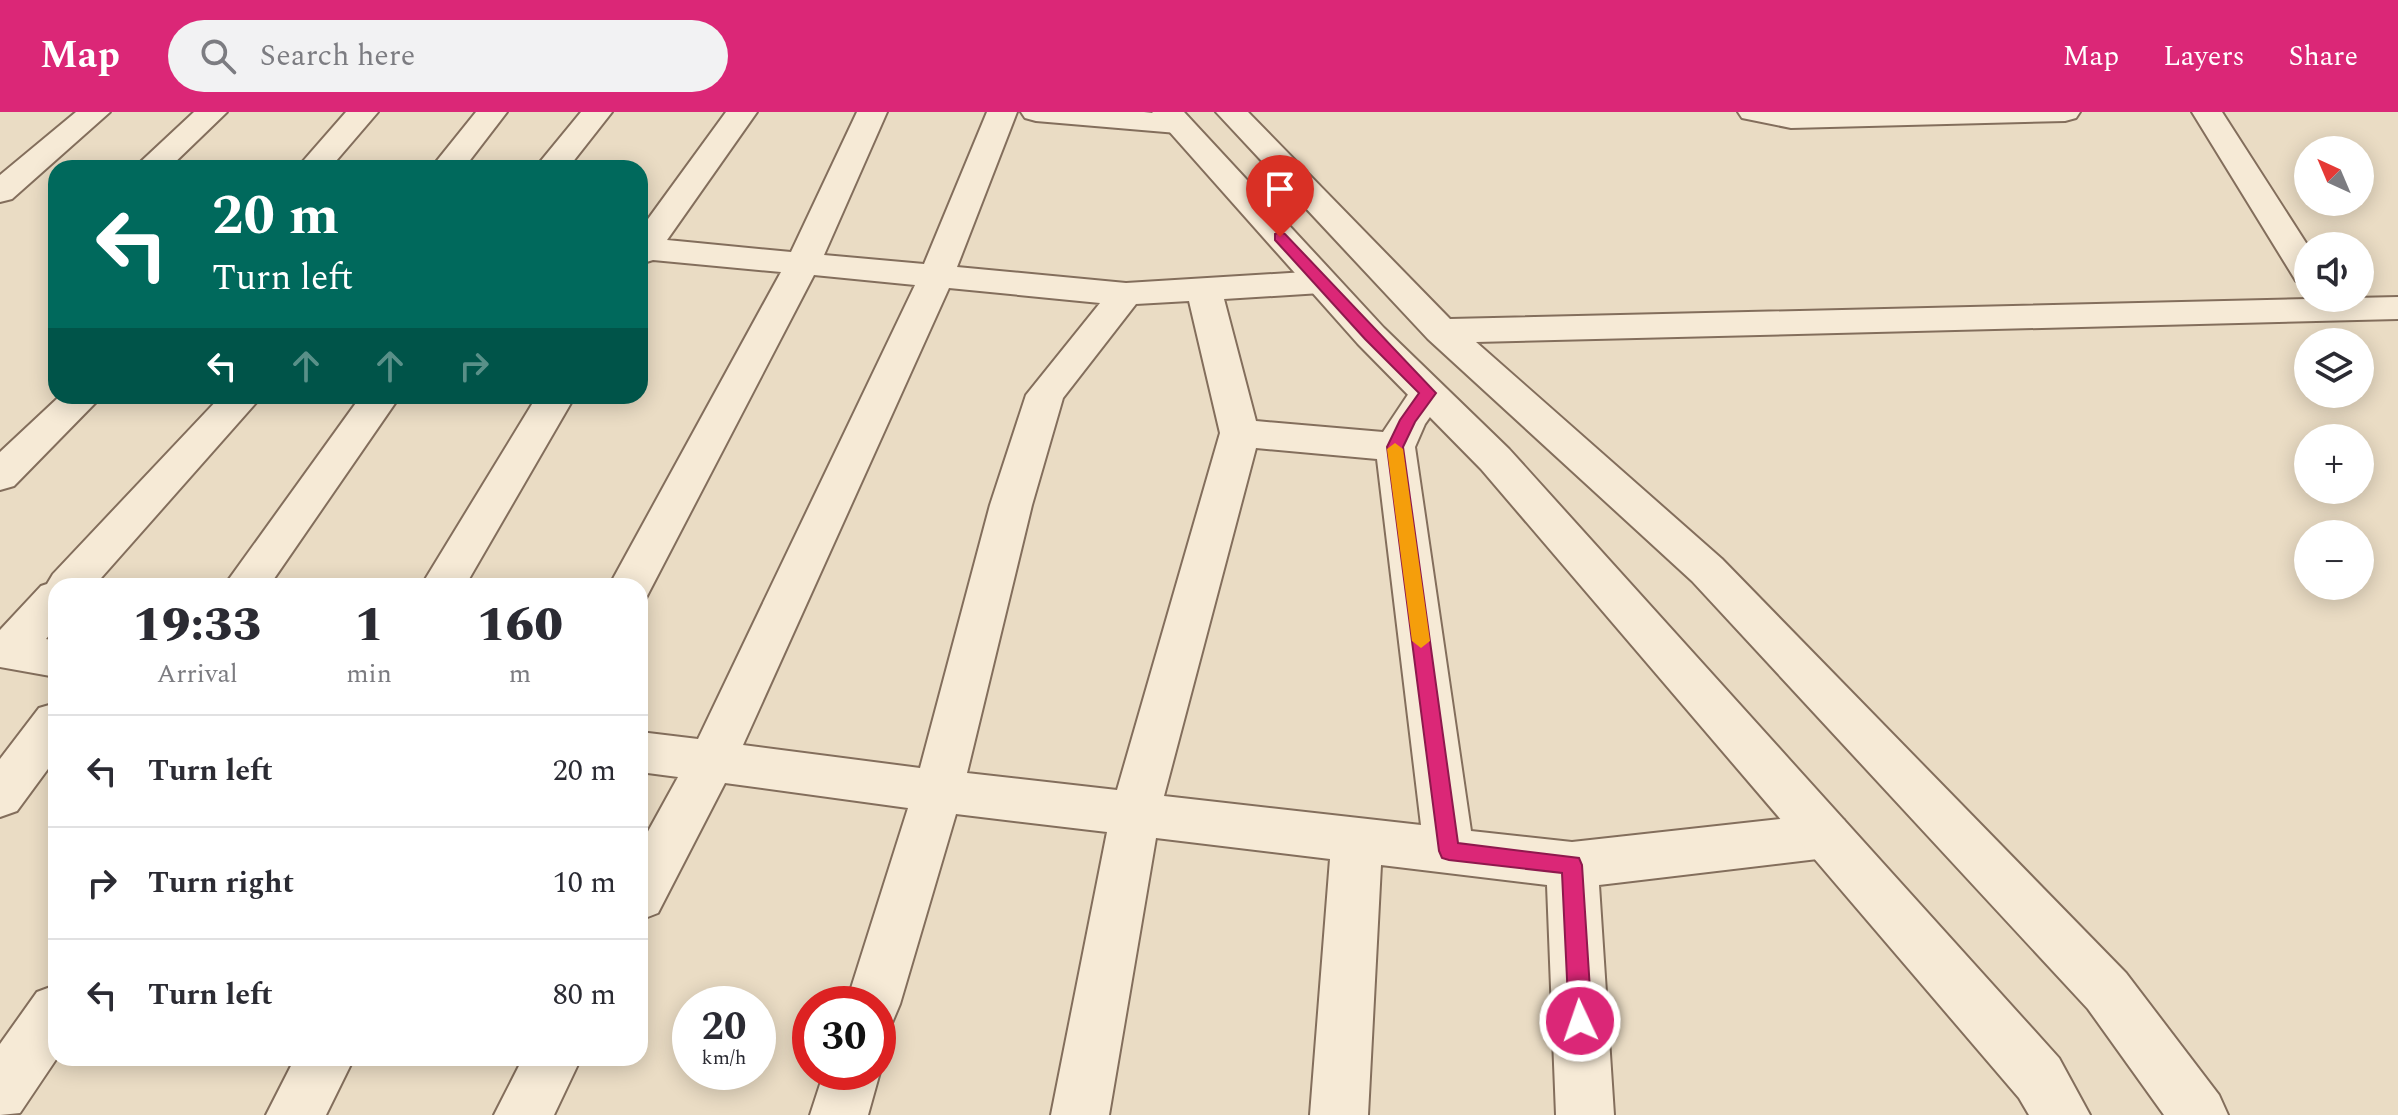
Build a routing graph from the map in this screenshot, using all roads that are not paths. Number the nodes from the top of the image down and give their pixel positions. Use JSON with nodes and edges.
{"nodes":[{"id":1,"x":95,"y":112,"type":"edge"},
{"id":2,"x":212,"y":112,"type":"edge"},
{"id":3,"x":363,"y":112,"type":"edge"},
{"id":4,"x":492,"y":112,"type":"edge"},
{"id":5,"x":597,"y":112,"type":"edge"},
{"id":6,"x":742,"y":112,"type":"edge"},
{"id":7,"x":872,"y":112,"type":"edge"},
{"id":8,"x":1002,"y":112,"type":"edge"},
{"id":9,"x":1036,"y":112,"type":"edge"},
{"id":10,"x":1231,"y":112,"type":"edge"},
{"id":11,"x":1753,"y":112,"type":"edge"},
{"id":12,"x":2065,"y":112,"type":"edge"},
{"id":13,"x":2207,"y":112,"type":"edge"},
{"id":14,"x":1172,"y":118,"type":"edge"},
{"id":15,"x":159,"y":160,"type":"edge"},
{"id":16,"x":320,"y":160,"type":"edge"},
{"id":17,"x":453,"y":160,"type":"edge"},
{"id":18,"x":558,"y":160,"type":"edge"},
{"id":19,"x":27,"y":171,"type":"edge"},
{"id":20,"x":0,"y":192,"type":"edge"},
{"id":21,"x":648,"y":240,"type":"edge"},
{"id":22,"x":648,"y":251,"type":"edge"},
{"id":23,"x":2294,"y":251,"type":"edge"},
{"id":24,"x":803,"y":263,"type":"junction"},
{"id":25,"x":937,"y":275,"type":"junction"},
{"id":26,"x":1321,"y":282,"type":"junction"},
{"id":27,"x":1204,"y":291,"type":"junction"},
{"id":28,"x":1126,"y":294,"type":"junction"},
{"id":29,"x":2294,"y":305,"type":"edge"},
{"id":30,"x":2374,"y":307,"type":"edge"},
{"id":31,"x":2398,"y":308,"type":"edge"},
{"id":32,"x":1441,"y":331,"type":"junction"},
{"id":33,"x":1428,"y":393,"type":"junction"},
{"id":34,"x":75,"y":404,"type":"edge"},
{"id":35,"x":236,"y":404,"type":"edge"},
{"id":36,"x":375,"y":404,"type":"edge"},
{"id":37,"x":551,"y":404,"type":"edge"},
{"id":38,"x":1240,"y":433,"type":"junction"},
{"id":39,"x":1395,"y":447,"type":"junction"},
{"id":40,"x":0,"y":476,"type":"edge"},
{"id":41,"x":75,"y":578,"type":"edge"},
{"id":42,"x":252,"y":578,"type":"edge"},
{"id":43,"x":448,"y":578,"type":"edge"},
{"id":44,"x":635,"y":578,"type":"edge"},
{"id":45,"x":48,"y":606,"type":"edge"},
{"id":46,"x":4,"y":650,"type":"edge"},
{"id":47,"x":48,"y":658,"type":"edge"},
{"id":48,"x":48,"y":733,"type":"edge"},
{"id":49,"x":648,"y":753,"type":"edge"},
{"id":50,"x":712,"y":761,"type":"junction"},
{"id":51,"x":938,"y":791,"type":"junction"},
{"id":52,"x":0,"y":796,"type":"edge"},
{"id":53,"x":1135,"y":814,"type":"junction"},
{"id":54,"x":1826,"y":836,"type":"junction"},
{"id":55,"x":1357,"y":840,"type":"junction"},
{"id":56,"x":1449,"y":851,"type":"junction"},
{"id":57,"x":1572,"y":865,"type":"junction"},
{"id":58,"x":648,"y":881,"type":"edge"},
{"id":59,"x":878,"y":986,"type":"edge"},
{"id":60,"x":48,"y":1023,"type":"edge"},
{"id":61,"x":322,"y":1066,"type":"edge"},
{"id":62,"x":549,"y":1066,"type":"edge"},
{"id":63,"x":847,"y":1090,"type":"edge"},
{"id":64,"x":0,"y":1093,"type":"edge"},
{"id":65,"x":295,"y":1115,"type":"edge"},
{"id":66,"x":523,"y":1115,"type":"edge"},
{"id":67,"x":839,"y":1115,"type":"edge"},
{"id":68,"x":1080,"y":1115,"type":"edge"},
{"id":69,"x":1339,"y":1115,"type":"edge"},
{"id":70,"x":1585,"y":1115,"type":"edge"},
{"id":71,"x":2061,"y":1115,"type":"edge"},
{"id":72,"x":2199,"y":1115,"type":"edge"}],
"edges":[{"from":1,"to":19,"type":"street"},
{"from":2,"to":15,"type":"street"},
{"from":3,"to":16,"type":"street"},
{"from":4,"to":17,"type":"street"},
{"from":5,"to":18,"type":"street"},
{"from":6,"to":21,"type":"street"},
{"from":7,"to":24,"type":"street"},
{"from":8,"to":25,"type":"street"},
{"from":9,"to":14,"type":"street"},
{"from":10,"to":32,"type":"street"},
{"from":11,"to":12,"type":"street"},
{"from":13,"to":23,"type":"street"},
{"from":14,"to":26,"type":"street"},
{"from":19,"to":20,"type":"street"},
{"from":22,"to":24,"type":"street"},
{"from":24,"to":25,"type":"street"},
{"from":24,"to":44,"type":"street"},
{"from":25,"to":28,"type":"street"},
{"from":25,"to":50,"type":"street"},
{"from":26,"to":27,"type":"street"},
{"from":26,"to":33,"type":"street"},
{"from":27,"to":28,"type":"street"},
{"from":27,"to":38,"type":"street"},
{"from":28,"to":51,"type":"street"},
{"from":29,"to":32,"type":"street"},
{"from":30,"to":31,"type":"street"},
{"from":32,"to":72,"type":"street"},
{"from":33,"to":39,"type":"street"},
{"from":33,"to":54,"type":"street"},
{"from":34,"to":40,"type":"street"},
{"from":35,"to":41,"type":"street"},
{"from":36,"to":42,"type":"street"},
{"from":37,"to":43,"type":"street"},
{"from":38,"to":39,"type":"street"},
{"from":38,"to":53,"type":"street"},
{"from":39,"to":56,"type":"street"},
{"from":45,"to":46,"type":"street"},
{"from":46,"to":47,"type":"street"},
{"from":48,"to":52,"type":"street"},
{"from":49,"to":50,"type":"street"},
{"from":50,"to":51,"type":"street"},
{"from":50,"to":58,"type":"street"},
{"from":51,"to":53,"type":"street"},
{"from":51,"to":59,"type":"street"},
{"from":53,"to":55,"type":"street"},
{"from":53,"to":68,"type":"street"},
{"from":54,"to":57,"type":"street"},
{"from":54,"to":71,"type":"street"},
{"from":55,"to":56,"type":"street"},
{"from":55,"to":69,"type":"street"},
{"from":56,"to":57,"type":"street"},
{"from":57,"to":70,"type":"street"},
{"from":60,"to":64,"type":"street"},
{"from":61,"to":65,"type":"street"},
{"from":62,"to":66,"type":"street"},
{"from":63,"to":67,"type":"street"}]}
